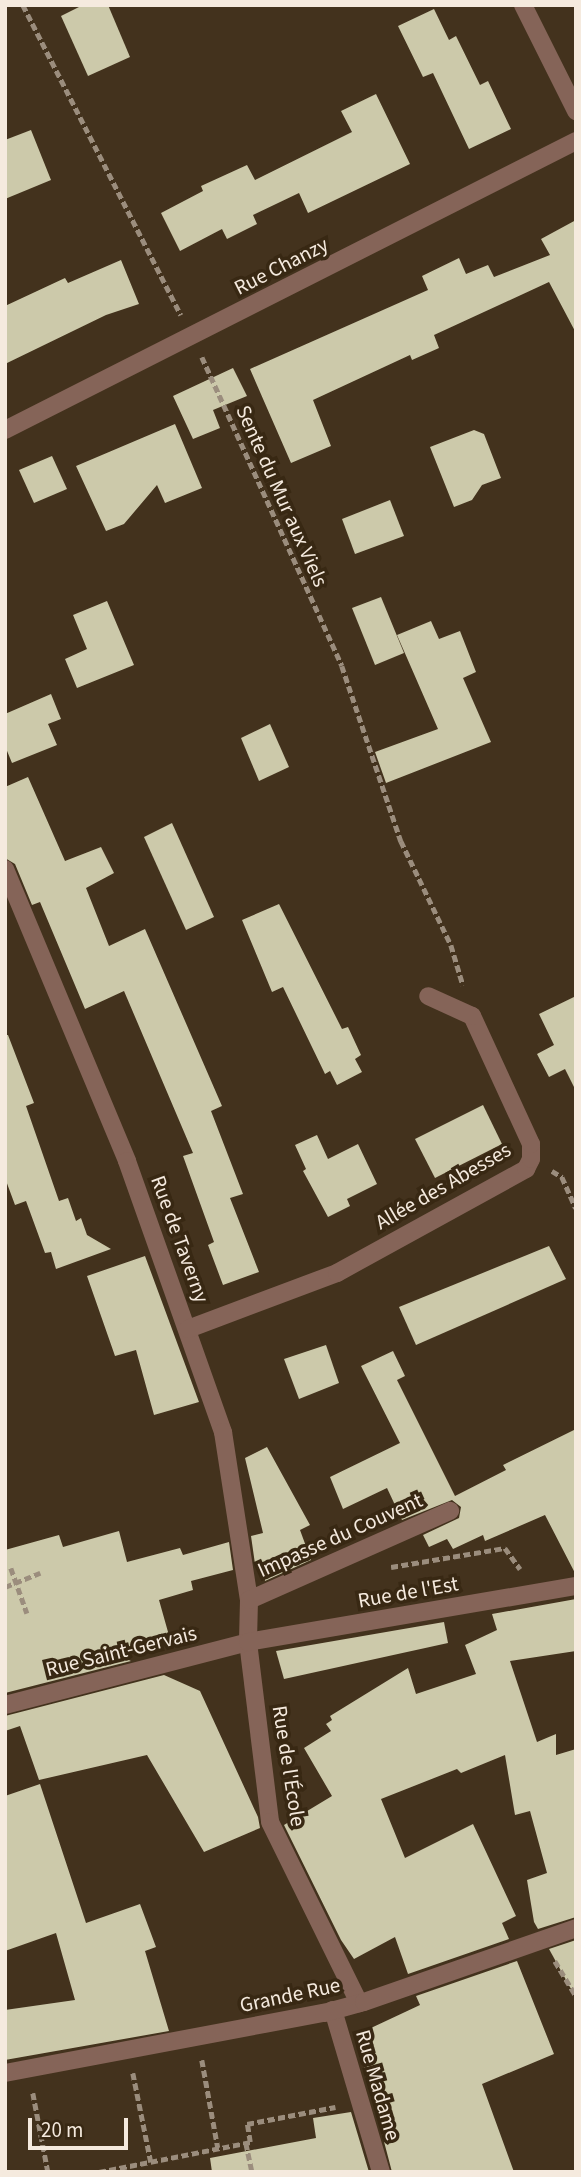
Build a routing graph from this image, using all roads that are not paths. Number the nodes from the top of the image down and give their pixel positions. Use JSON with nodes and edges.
{"nodes":[{"id":1,"x":523,"y":5,"type":"edge"},
{"id":2,"x":576,"y":111,"type":"edge"},
{"id":3,"x":576,"y":141,"type":"edge"},
{"id":4,"x":5,"y":430,"type":"edge"},
{"id":5,"x":5,"y":869,"type":"edge"},
{"id":6,"x":428,"y":996,"type":"dead end"},
{"id":7,"x":188,"y":1329,"type":"junction"},
{"id":8,"x":450,"y":1511,"type":"dead end"},
{"id":9,"x":576,"y":1586,"type":"edge"},
{"id":10,"x":249,"y":1600,"type":"junction"},
{"id":11,"x":248,"y":1642,"type":"junction"},
{"id":12,"x":5,"y":1705,"type":"edge"},
{"id":13,"x":576,"y":1928,"type":"edge"},
{"id":14,"x":359,"y":2003,"type":"junction"},
{"id":15,"x":333,"y":2010,"type":"junction"},
{"id":16,"x":5,"y":2073,"type":"edge"},
{"id":17,"x":380,"y":2172,"type":"edge"}],
"edges":[{"from":1,"to":2,"type":"street"},
{"from":3,"to":4,"type":"street","name":"Rue Chanzy"},
{"from":5,"to":7,"type":"street","name":"Rue de Taverny"},
{"from":6,"to":7,"type":"street","name":"Allée des Abesses"},
{"from":7,"to":10,"type":"street","name":"Rue de Taverny"},
{"from":8,"to":10,"type":"street","name":"Impasse du Couvent"},
{"from":9,"to":11,"type":"street","name":"Rue de l'Est"},
{"from":10,"to":11,"type":"street","name":"Rue de Taverny"},
{"from":11,"to":12,"type":"street","name":"Rue Saint-Gervais"},
{"from":11,"to":14,"type":"street","name":"Rue de l'École"},
{"from":13,"to":14,"type":"street","name":"Grande Rue"},
{"from":14,"to":15,"type":"street","name":"Grande Rue"},
{"from":15,"to":16,"type":"street","name":"Grande Rue"},
{"from":15,"to":17,"type":"street","name":"Rue Madame"}]}
